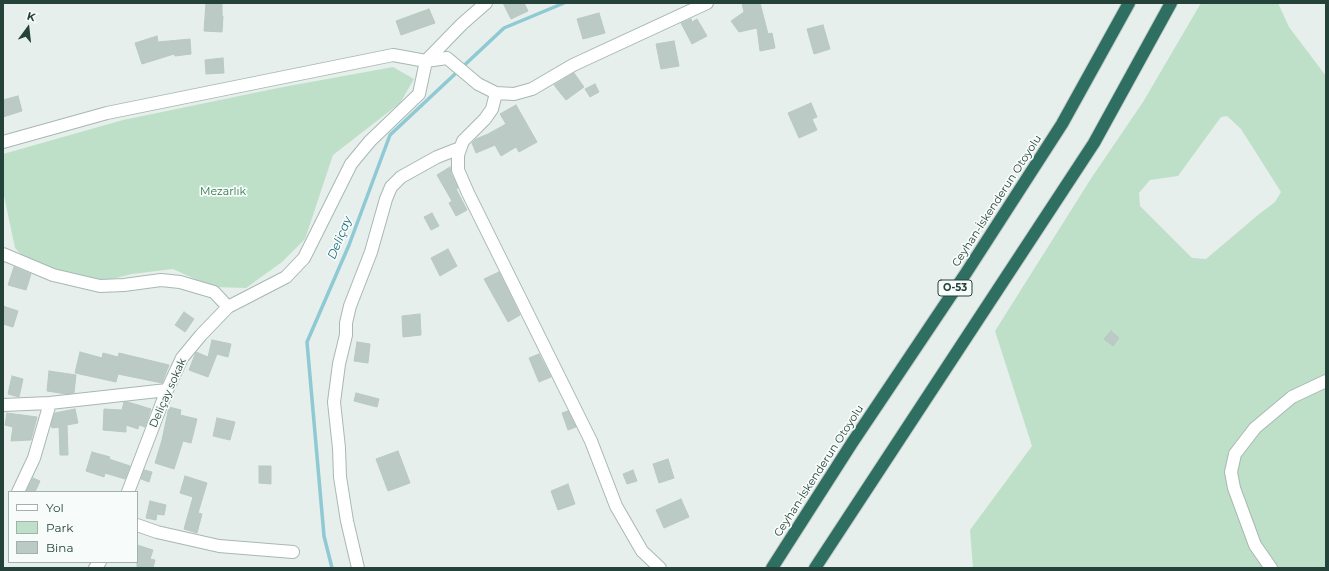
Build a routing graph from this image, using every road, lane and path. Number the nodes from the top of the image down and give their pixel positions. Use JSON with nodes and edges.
{"nodes":[{"id":1,"x":486,"y":3,"type":"edge"},
{"id":2,"x":707,"y":3,"type":"edge"},
{"id":3,"x":1129,"y":3,"type":"edge"},
{"id":4,"x":1172,"y":3,"type":"edge"},
{"id":5,"x":426,"y":61,"type":"junction"},
{"id":6,"x":496,"y":93,"type":"junction"},
{"id":7,"x":3,"y":142,"type":"edge"},
{"id":8,"x":460,"y":148,"type":"junction"},
{"id":9,"x":3,"y":254,"type":"edge"},
{"id":10,"x":228,"y":307,"type":"junction"},
{"id":11,"x":1326,"y":381,"type":"edge"},
{"id":12,"x":168,"y":390,"type":"junction"},
{"id":13,"x":50,"y":403,"type":"junction"},
{"id":14,"x":3,"y":405,"type":"edge"},
{"id":15,"x":18,"y":491,"type":"edge"},
{"id":16,"x":128,"y":491,"type":"edge"},
{"id":17,"x":138,"y":524,"type":"edge"},
{"id":18,"x":293,"y":552,"type":"dead end"},
{"id":19,"x":358,"y":568,"type":"edge"},
{"id":20,"x":660,"y":568,"type":"edge"},
{"id":21,"x":772,"y":568,"type":"edge"},
{"id":22,"x":815,"y":568,"type":"edge"},
{"id":23,"x":1271,"y":568,"type":"edge"}],
"edges":[{"from":1,"to":5,"type":"street"},
{"from":2,"to":6,"type":"street"},
{"from":3,"to":21,"type":"highway","name":"Ceyhan-İskenderun Otoyolu","number":"O-53"},
{"from":4,"to":22,"type":"highway"},
{"from":5,"to":6,"type":"street"},
{"from":5,"to":7,"type":"street"},
{"from":5,"to":10,"type":"street","name":"Deliçay sokak"},
{"from":6,"to":8,"type":"street"},
{"from":8,"to":19,"type":"street"},
{"from":8,"to":20,"type":"street"},
{"from":9,"to":10,"type":"street"},
{"from":10,"to":12,"type":"street","name":"Deliçay sokak"},
{"from":11,"to":23,"type":"street"},
{"from":12,"to":13,"type":"street"},
{"from":12,"to":16,"type":"street","name":"Deliçay sokak"},
{"from":13,"to":14,"type":"street"},
{"from":13,"to":15,"type":"street"},
{"from":17,"to":18,"type":"street"}]}
